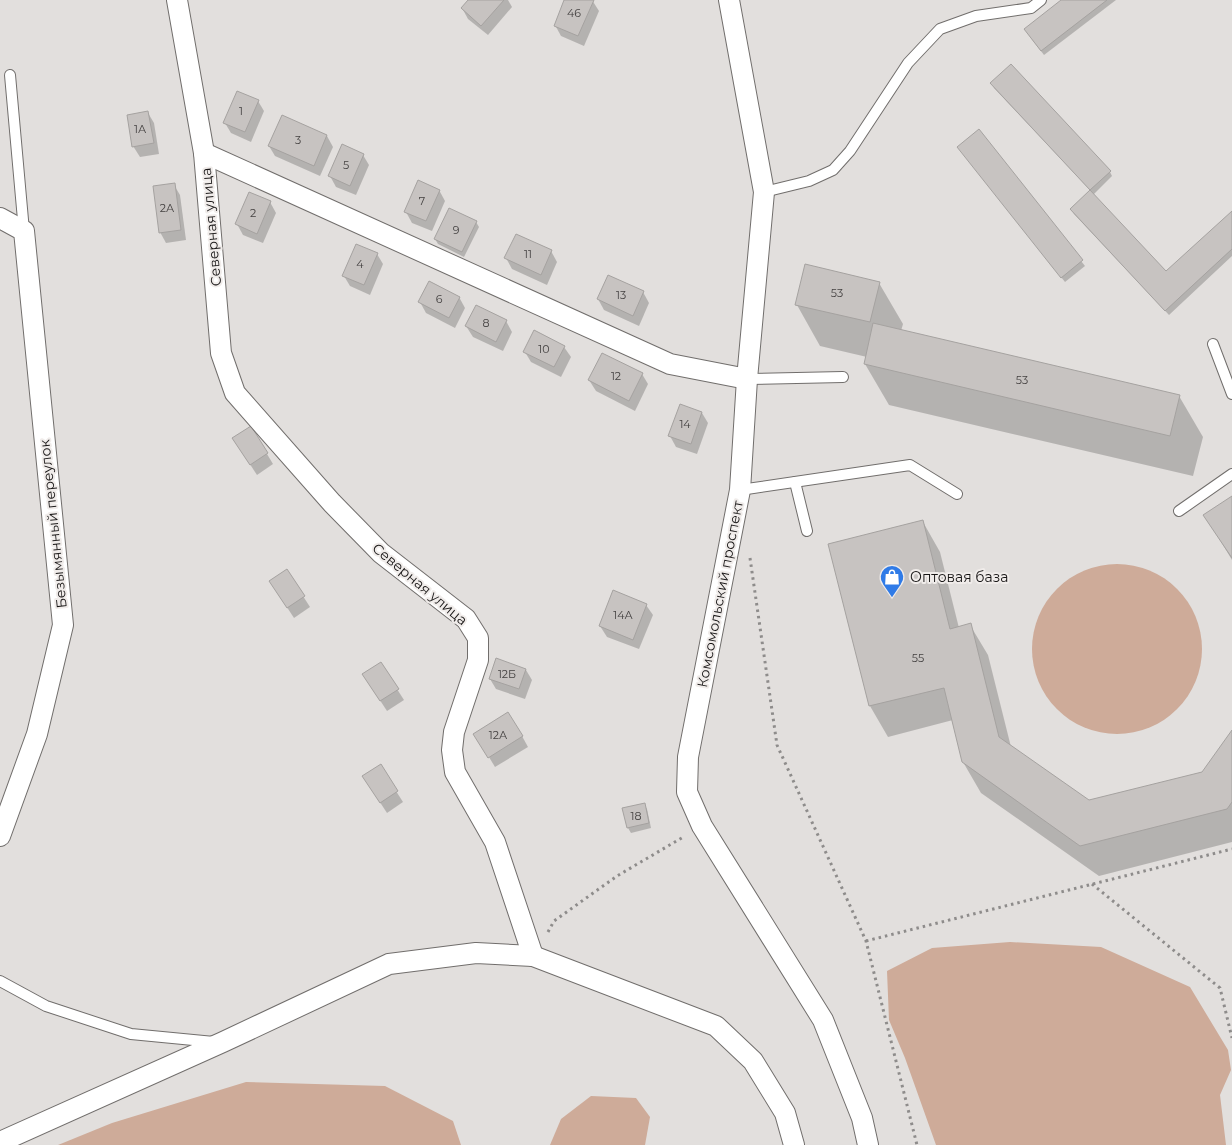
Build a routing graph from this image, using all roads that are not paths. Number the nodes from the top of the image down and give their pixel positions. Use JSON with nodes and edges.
{"nodes":[{"id":1,"x":178,"y":0,"type":"edge"},
{"id":2,"x":729,"y":0,"type":"edge"},
{"id":3,"x":1041,"y":0,"type":"edge"},
{"id":4,"x":10,"y":75,"type":"dead end"},
{"id":5,"x":204,"y":153,"type":"junction"},
{"id":6,"x":764,"y":192,"type":"junction"},
{"id":7,"x":0,"y":218,"type":"edge"},
{"id":8,"x":24,"y":231,"type":"junction"},
{"id":9,"x":1212,"y":344,"type":"dead end"},
{"id":10,"x":843,"y":377,"type":"dead end"},
{"id":11,"x":747,"y":379,"type":"junction"},
{"id":12,"x":1232,"y":394,"type":"edge"},
{"id":13,"x":1232,"y":474,"type":"edge"},
{"id":14,"x":795,"y":482,"type":"junction"},
{"id":15,"x":740,"y":490,"type":"junction"},
{"id":16,"x":957,"y":494,"type":"dead end"},
{"id":17,"x":1179,"y":510,"type":"dead end"},
{"id":18,"x":807,"y":531,"type":"dead end"},
{"id":19,"x":0,"y":836,"type":"edge"},
{"id":20,"x":533,"y":956,"type":"junction"},
{"id":21,"x":0,"y":981,"type":"edge"},
{"id":22,"x":223,"y":1042,"type":"junction"},
{"id":23,"x":0,"y":1142,"type":"edge"},
{"id":24,"x":794,"y":1145,"type":"edge"},
{"id":25,"x":868,"y":1145,"type":"edge"}],
"edges":[{"from":1,"to":5,"type":"street","name":"Северная улица"},
{"from":2,"to":6,"type":"street","name":"Комсомольский проспект"},
{"from":3,"to":6,"type":"lane"},
{"from":4,"to":8,"type":"lane"},
{"from":5,"to":11,"type":"street","name":"Северная улица"},
{"from":5,"to":20,"type":"street","name":"Северная улица"},
{"from":6,"to":11,"type":"street","name":"Комсомольский проспект"},
{"from":7,"to":8,"type":"street"},
{"from":8,"to":19,"type":"street","name":"Безымянный переулок"},
{"from":9,"to":12,"type":"lane"},
{"from":10,"to":11,"type":"lane"},
{"from":11,"to":15,"type":"street","name":"Комсомольский проспект"},
{"from":13,"to":17,"type":"lane"},
{"from":14,"to":15,"type":"lane"},
{"from":14,"to":16,"type":"lane"},
{"from":14,"to":18,"type":"lane"},
{"from":15,"to":25,"type":"street","name":"Комсомольский проспект"},
{"from":20,"to":22,"type":"street"},
{"from":20,"to":24,"type":"street"},
{"from":21,"to":22,"type":"lane"},
{"from":22,"to":23,"type":"street"}]}
